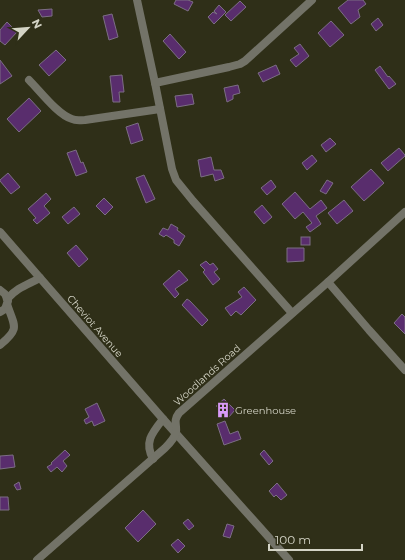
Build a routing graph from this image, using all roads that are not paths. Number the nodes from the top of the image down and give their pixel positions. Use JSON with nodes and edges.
{"nodes":[{"id":1,"x":138,"y":0,"type":"edge"},
{"id":2,"x":312,"y":0,"type":"edge"},
{"id":3,"x":29,"y":80,"type":"dead end"},
{"id":4,"x":155,"y":83,"type":"junction"},
{"id":5,"x":160,"y":109,"type":"junction"},
{"id":6,"x":405,"y":212,"type":"edge"},
{"id":7,"x":0,"y":232,"type":"edge"},
{"id":8,"x":40,"y":278,"type":"junction"},
{"id":9,"x":328,"y":282,"type":"junction"},
{"id":10,"x":0,"y":290,"type":"edge"},
{"id":11,"x":7,"y":301,"type":"junction"},
{"id":12,"x":0,"y":312,"type":"edge"},
{"id":13,"x":292,"y":313,"type":"junction"},
{"id":14,"x":0,"y":345,"type":"edge"},
{"id":15,"x":405,"y":370,"type":"edge"},
{"id":16,"x":163,"y":419,"type":"junction"},
{"id":17,"x":176,"y":433,"type":"junction"},
{"id":18,"x":153,"y":459,"type":"junction"},
{"id":19,"x":37,"y":560,"type":"edge"},
{"id":20,"x":289,"y":560,"type":"edge"}],
"edges":[{"from":1,"to":4,"type":"street"},
{"from":2,"to":4,"type":"street"},
{"from":3,"to":5,"type":"street"},
{"from":4,"to":5,"type":"street"},
{"from":5,"to":13,"type":"street"},
{"from":6,"to":9,"type":"street","name":"Woodlands Road"},
{"from":7,"to":8,"type":"street","name":"Cheviot Avenue"},
{"from":8,"to":11,"type":"street"},
{"from":8,"to":16,"type":"street","name":"Cheviot Avenue"},
{"from":9,"to":13,"type":"street","name":"Woodlands Road"},
{"from":9,"to":15,"type":"street"},
{"from":10,"to":11,"type":"street"},
{"from":11,"to":12,"type":"street"},
{"from":11,"to":14,"type":"street"},
{"from":13,"to":17,"type":"street","name":"Woodlands Road"},
{"from":16,"to":17,"type":"street","name":"Cheviot Avenue"},
{"from":16,"to":18,"type":"street"},
{"from":17,"to":18,"type":"street"},
{"from":17,"to":20,"type":"street","name":"Cheviot Avenue"},
{"from":18,"to":19,"type":"street"}]}
